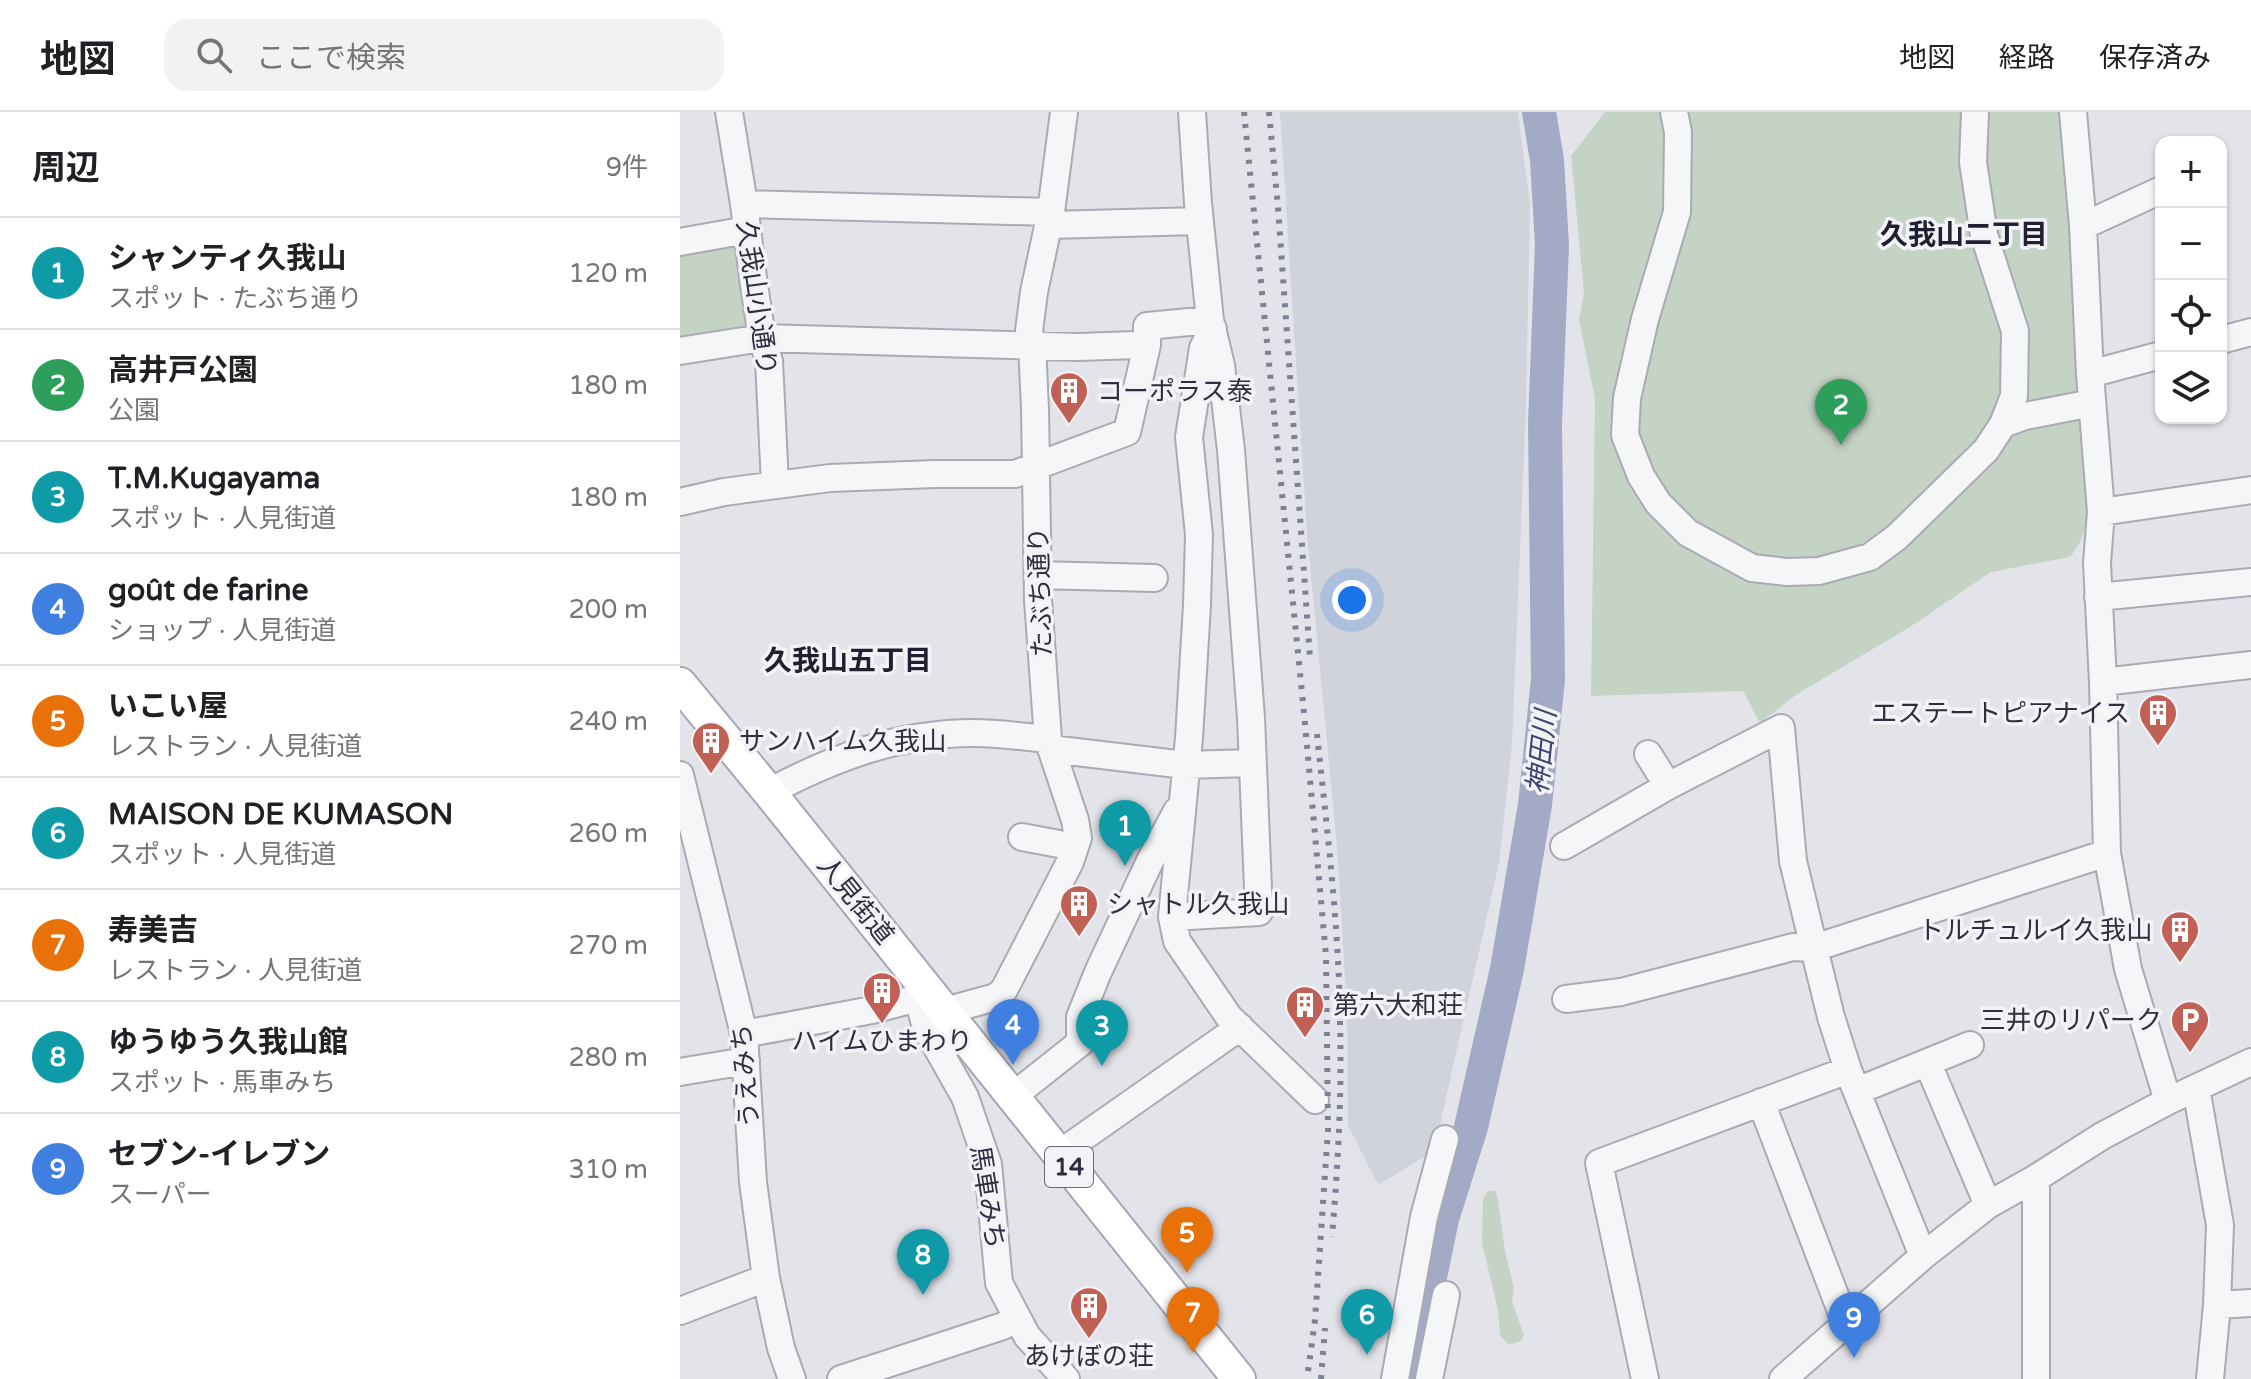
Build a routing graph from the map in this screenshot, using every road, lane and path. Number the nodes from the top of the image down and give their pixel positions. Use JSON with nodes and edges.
{"nodes":[{"id":1,"x":729,"y":112,"type":"edge"},
{"id":2,"x":1064,"y":112,"type":"edge"},
{"id":3,"x":1192,"y":112,"type":"edge"},
{"id":4,"x":1674,"y":112,"type":"edge"},
{"id":5,"x":1975,"y":112,"type":"edge"},
{"id":6,"x":2073,"y":112,"type":"edge"},
{"id":7,"x":2155,"y":193,"type":"edge"},
{"id":8,"x":746,"y":217,"type":"junction"},
{"id":9,"x":1050,"y":219,"type":"junction"},
{"id":10,"x":1200,"y":221,"type":"junction"},
{"id":11,"x":2083,"y":226,"type":"junction"},
{"id":12,"x":680,"y":242,"type":"edge"},
{"id":13,"x":1212,"y":324,"type":"junction"},
{"id":14,"x":2251,"y":332,"type":"edge"},
{"id":15,"x":762,"y":338,"type":"junction"},
{"id":16,"x":2227,"y":338,"type":"edge"},
{"id":17,"x":1032,"y":345,"type":"junction"},
{"id":18,"x":1135,"y":345,"type":"dead end"},
{"id":19,"x":680,"y":351,"type":"edge"},
{"id":20,"x":2155,"y":357,"type":"edge"},
{"id":21,"x":2090,"y":374,"type":"junction"},
{"id":22,"x":2092,"y":403,"type":"junction"},
{"id":23,"x":2003,"y":424,"type":"junction"},
{"id":24,"x":1035,"y":466,"type":"junction"},
{"id":25,"x":775,"y":484,"type":"junction"},
{"id":26,"x":2251,"y":490,"type":"edge"},
{"id":27,"x":680,"y":502,"type":"edge"},
{"id":28,"x":2101,"y":512,"type":"junction"},
{"id":29,"x":1038,"y":575,"type":"junction"},
{"id":30,"x":1154,"y":578,"type":"dead end"},
{"id":31,"x":2251,"y":582,"type":"edge"},
{"id":32,"x":2098,"y":597,"type":"junction"},
{"id":33,"x":2251,"y":665,"type":"edge"},
{"id":34,"x":2103,"y":682,"type":"junction"},
{"id":35,"x":680,"y":684,"type":"edge"},
{"id":36,"x":1050,"y":744,"type":"junction"},
{"id":37,"x":1648,"y":754,"type":"dead end"},
{"id":38,"x":1251,"y":763,"type":"junction"},
{"id":39,"x":1185,"y":765,"type":"junction"},
{"id":40,"x":680,"y":775,"type":"edge"},
{"id":41,"x":1668,"y":786,"type":"junction"},
{"id":42,"x":769,"y":792,"type":"junction"},
{"id":43,"x":1181,"y":804,"type":"junction"},
{"id":44,"x":1022,"y":837,"type":"dead end"},
{"id":45,"x":1564,"y":846,"type":"dead end"},
{"id":46,"x":1075,"y":847,"type":"junction"},
{"id":47,"x":2107,"y":853,"type":"junction"},
{"id":48,"x":1172,"y":917,"type":"junction"},
{"id":49,"x":1814,"y":948,"type":"junction"},
{"id":50,"x":927,"y":996,"type":"junction"},
{"id":51,"x":1566,"y":999,"type":"dead end"},
{"id":52,"x":1240,"y":1027,"type":"junction"},
{"id":53,"x":744,"y":1034,"type":"junction"},
{"id":54,"x":1970,"y":1045,"type":"dead end"},
{"id":55,"x":746,"y":1061,"type":"junction"},
{"id":56,"x":2251,"y":1062,"type":"edge"},
{"id":57,"x":1928,"y":1064,"type":"junction"},
{"id":58,"x":680,"y":1072,"type":"edge"},
{"id":59,"x":1853,"y":1081,"type":"junction"},
{"id":60,"x":2196,"y":1088,"type":"junction"},
{"id":61,"x":1013,"y":1096,"type":"junction"},
{"id":62,"x":1315,"y":1100,"type":"dead end"},
{"id":63,"x":2168,"y":1101,"type":"junction"},
{"id":64,"x":1761,"y":1102,"type":"junction"},
{"id":65,"x":1445,"y":1139,"type":"dead end"},
{"id":66,"x":1059,"y":1154,"type":"junction"},
{"id":67,"x":2036,"y":1178,"type":"junction"},
{"id":68,"x":1988,"y":1205,"type":"junction"},
{"id":69,"x":1923,"y":1256,"type":"junction"},
{"id":70,"x":766,"y":1278,"type":"junction"},
{"id":71,"x":1446,"y":1295,"type":"dead end"},
{"id":72,"x":2251,"y":1303,"type":"edge"},
{"id":73,"x":2217,"y":1305,"type":"junction"},
{"id":74,"x":680,"y":1311,"type":"edge"},
{"id":75,"x":1017,"y":1318,"type":"junction"},
{"id":76,"x":1846,"y":1324,"type":"junction"},
{"id":77,"x":792,"y":1379,"type":"edge"},
{"id":78,"x":841,"y":1379,"type":"edge"},
{"id":79,"x":1066,"y":1379,"type":"edge"},
{"id":80,"x":1239,"y":1379,"type":"edge"},
{"id":81,"x":1395,"y":1379,"type":"edge"},
{"id":82,"x":1429,"y":1379,"type":"edge"},
{"id":83,"x":1645,"y":1379,"type":"edge"},
{"id":84,"x":1783,"y":1379,"type":"edge"},
{"id":85,"x":2036,"y":1379,"type":"edge"},
{"id":86,"x":2210,"y":1379,"type":"edge"}],
"edges":[{"from":1,"to":8,"type":"street","name":"久我山小通り"},
{"from":2,"to":9,"type":"street","name":"たぶち通り"},
{"from":3,"to":10,"type":"street"},
{"from":4,"to":23,"type":"street"},
{"from":5,"to":23,"type":"street"},
{"from":6,"to":11,"type":"street"},
{"from":7,"to":11,"type":"street"},
{"from":8,"to":9,"type":"street"},
{"from":8,"to":12,"type":"street"},
{"from":8,"to":15,"type":"street","name":"久我山小通り"},
{"from":9,"to":10,"type":"street"},
{"from":9,"to":17,"type":"street","name":"たぶち通り"},
{"from":10,"to":13,"type":"street"},
{"from":11,"to":21,"type":"street"},
{"from":13,"to":24,"type":"street"},
{"from":13,"to":38,"type":"street"},
{"from":13,"to":39,"type":"street"},
{"from":14,"to":16,"type":"street"},
{"from":15,"to":17,"type":"street"},
{"from":15,"to":19,"type":"street"},
{"from":15,"to":25,"type":"street","name":"久我山小通り"},
{"from":17,"to":18,"type":"street"},
{"from":17,"to":24,"type":"street","name":"たぶち通り"},
{"from":20,"to":21,"type":"street"},
{"from":21,"to":22,"type":"street"},
{"from":22,"to":23,"type":"street"},
{"from":22,"to":28,"type":"street"},
{"from":24,"to":25,"type":"street"},
{"from":24,"to":29,"type":"street","name":"たぶち通り"},
{"from":25,"to":27,"type":"street"},
{"from":26,"to":28,"type":"street"},
{"from":28,"to":32,"type":"street"},
{"from":29,"to":30,"type":"street"},
{"from":29,"to":36,"type":"street","name":"たぶち通り"},
{"from":31,"to":32,"type":"street"},
{"from":32,"to":34,"type":"street"},
{"from":33,"to":34,"type":"street"},
{"from":34,"to":47,"type":"street"},
{"from":35,"to":42,"type":"main road","name":"人見街道","number":"14"},
{"from":36,"to":39,"type":"street"},
{"from":36,"to":42,"type":"street"},
{"from":36,"to":46,"type":"street","name":"たぶち通り"},
{"from":37,"to":41,"type":"street"},
{"from":38,"to":39,"type":"street"},
{"from":38,"to":48,"type":"street"},
{"from":39,"to":43,"type":"street"},
{"from":40,"to":53,"type":"street","name":"うえみち"},
{"from":41,"to":45,"type":"street"},
{"from":41,"to":49,"type":"street"},
{"from":42,"to":50,"type":"main road","name":"人見街道","number":"14"},
{"from":43,"to":48,"type":"street"},
{"from":43,"to":61,"type":"street"},
{"from":44,"to":46,"type":"street"},
{"from":46,"to":50,"type":"street","name":"たぶち通り"},
{"from":47,"to":49,"type":"street"},
{"from":47,"to":63,"type":"street"},
{"from":48,"to":52,"type":"street"},
{"from":49,"to":51,"type":"street"},
{"from":49,"to":59,"type":"street"},
{"from":50,"to":53,"type":"street","name":"たぶち通り"},
{"from":50,"to":61,"type":"main road","name":"人見街道","number":"14"},
{"from":50,"to":75,"type":"street","name":"馬車みち"},
{"from":52,"to":62,"type":"street"},
{"from":52,"to":66,"type":"street"},
{"from":53,"to":55,"type":"street","name":"うえみち"},
{"from":54,"to":57,"type":"street"},
{"from":55,"to":58,"type":"street"},
{"from":55,"to":70,"type":"street","name":"うえみち"},
{"from":56,"to":60,"type":"street"},
{"from":57,"to":59,"type":"street"},
{"from":57,"to":68,"type":"street"},
{"from":59,"to":64,"type":"street"},
{"from":59,"to":69,"type":"street"},
{"from":60,"to":63,"type":"street"},
{"from":60,"to":73,"type":"street"},
{"from":61,"to":66,"type":"main road","name":"人見街道","number":"14"},
{"from":63,"to":67,"type":"street"},
{"from":64,"to":76,"type":"street"},
{"from":64,"to":83,"type":"street"},
{"from":65,"to":81,"type":"street"},
{"from":66,"to":80,"type":"main road","name":"人見街道","number":"14"},
{"from":67,"to":68,"type":"street"},
{"from":67,"to":85,"type":"street"},
{"from":68,"to":69,"type":"street"},
{"from":69,"to":76,"type":"street"},
{"from":70,"to":74,"type":"street"},
{"from":70,"to":77,"type":"street","name":"うえみち"},
{"from":71,"to":82,"type":"street"},
{"from":72,"to":73,"type":"street"},
{"from":73,"to":86,"type":"street"},
{"from":75,"to":78,"type":"street"},
{"from":75,"to":79,"type":"street"},
{"from":76,"to":84,"type":"street"}]}
